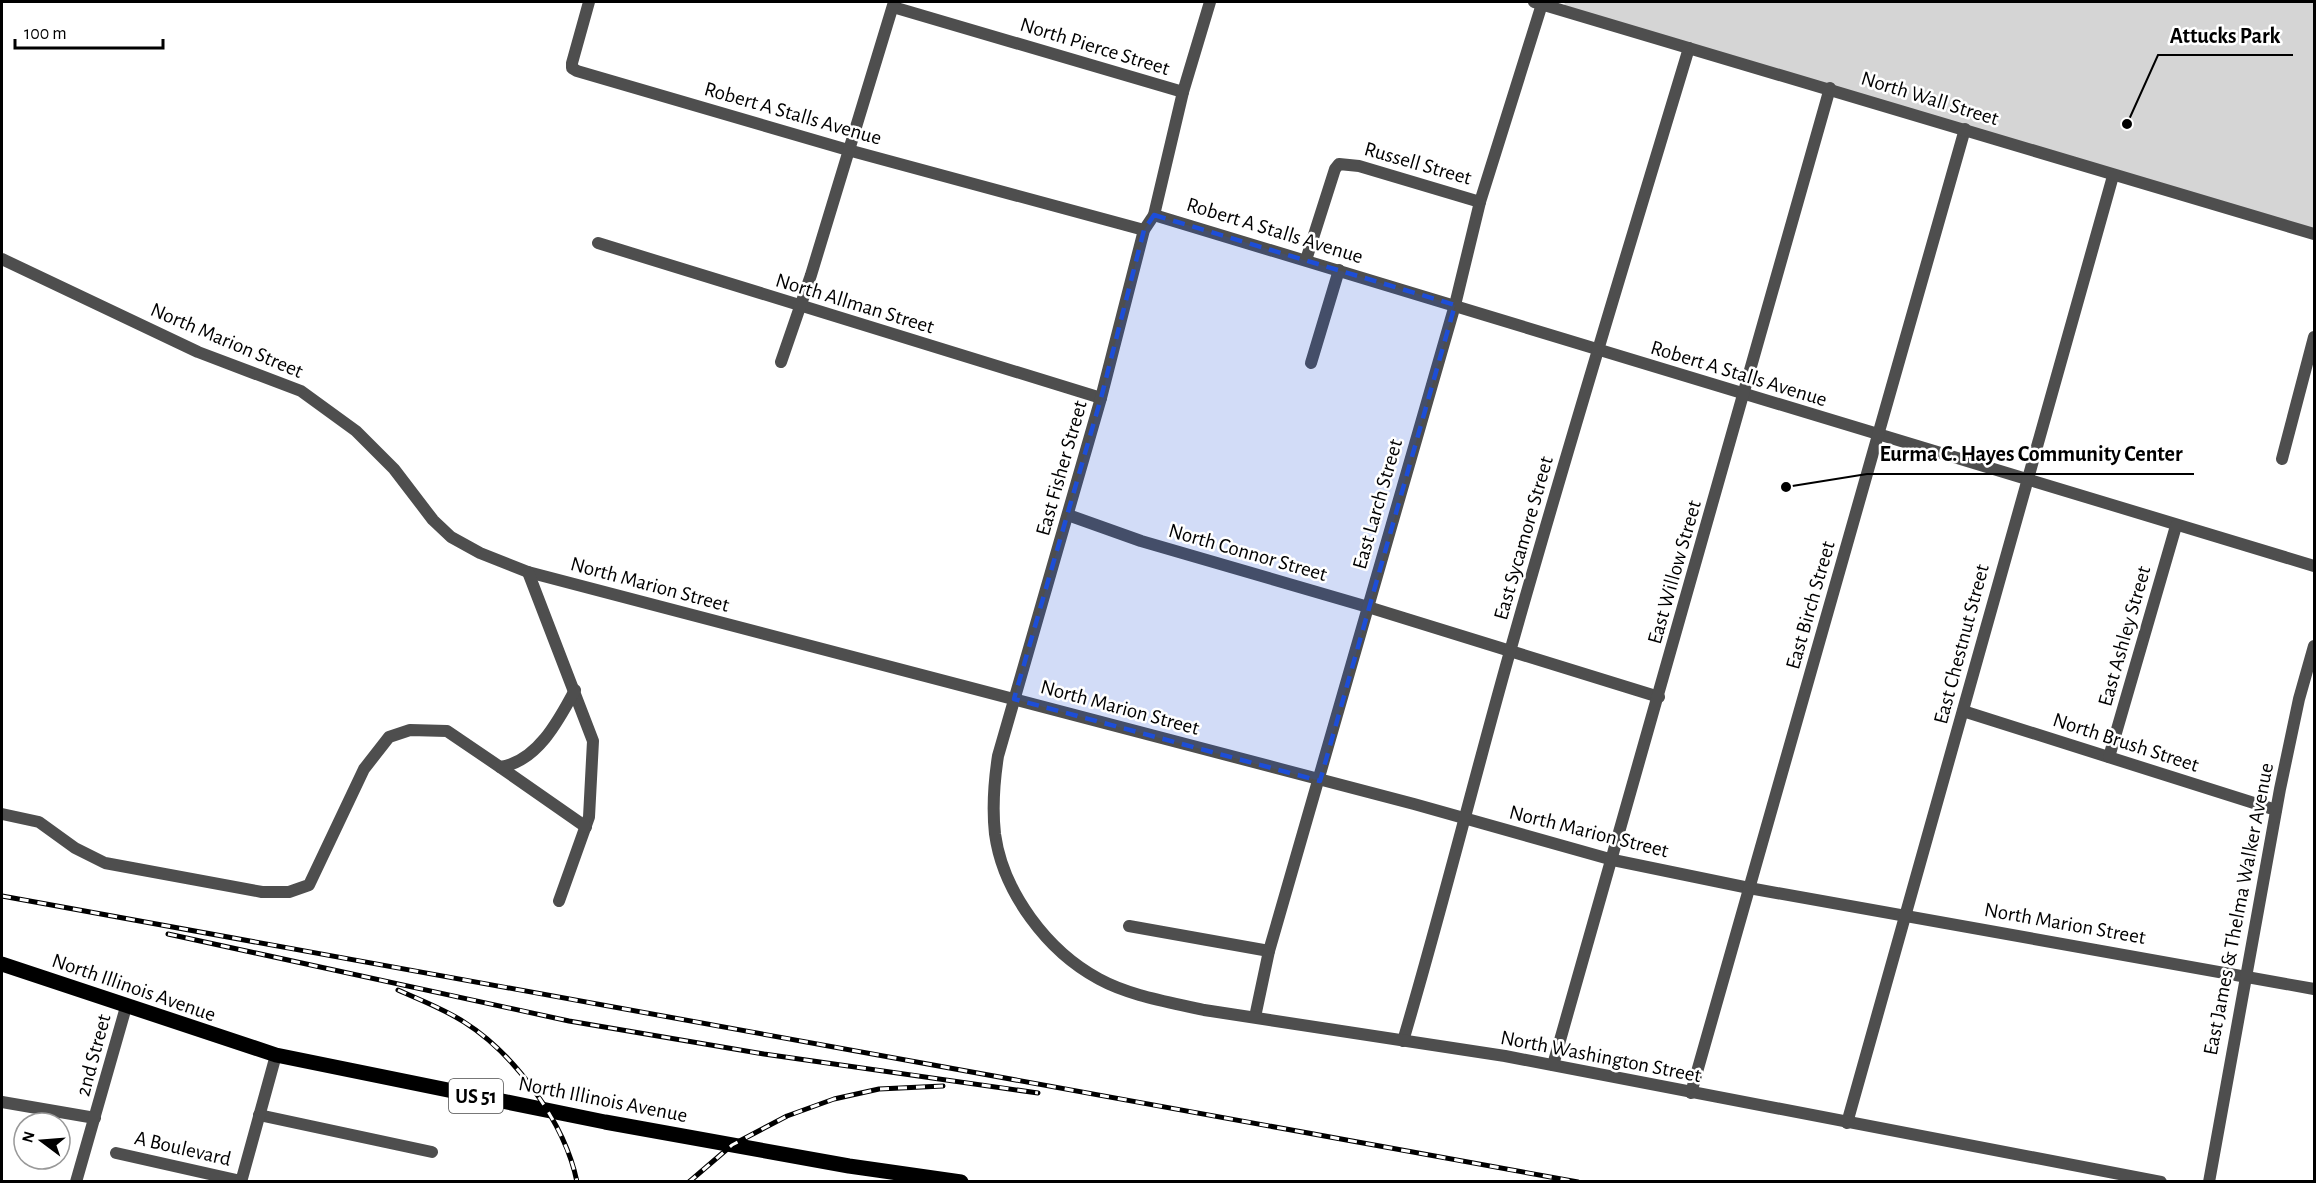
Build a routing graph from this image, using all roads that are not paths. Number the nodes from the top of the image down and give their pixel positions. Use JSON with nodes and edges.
{"nodes":[{"id":1,"x":589,"y":2,"type":"edge"},
{"id":2,"x":1210,"y":2,"type":"edge"},
{"id":3,"x":1538,"y":3,"type":"edge"},
{"id":4,"x":894,"y":4,"type":"edge"},
{"id":5,"x":1564,"y":6,"type":"edge"},
{"id":6,"x":1689,"y":48,"type":"junction"},
{"id":7,"x":1830,"y":88,"type":"junction"},
{"id":8,"x":1183,"y":92,"type":"junction"},
{"id":9,"x":1965,"y":129,"type":"junction"},
{"id":10,"x":848,"y":150,"type":"junction"},
{"id":11,"x":2113,"y":176,"type":"junction"},
{"id":12,"x":1480,"y":202,"type":"junction"},
{"id":13,"x":1154,"y":214,"type":"junction"},
{"id":14,"x":1144,"y":230,"type":"junction"},
{"id":15,"x":2314,"y":234,"type":"edge"},
{"id":16,"x":598,"y":243,"type":"dead end"},
{"id":17,"x":2,"y":259,"type":"edge"},
{"id":18,"x":1306,"y":260,"type":"junction"},
{"id":19,"x":1339,"y":270,"type":"junction"},
{"id":20,"x":1455,"y":305,"type":"junction"},
{"id":21,"x":800,"y":307,"type":"junction"},
{"id":22,"x":2314,"y":337,"type":"edge"},
{"id":23,"x":1598,"y":350,"type":"junction"},
{"id":24,"x":781,"y":362,"type":"dead end"},
{"id":25,"x":1311,"y":363,"type":"dead end"},
{"id":26,"x":1744,"y":395,"type":"junction"},
{"id":27,"x":1101,"y":398,"type":"junction"},
{"id":28,"x":1879,"y":435,"type":"junction"},
{"id":29,"x":2282,"y":459,"type":"dead end"},
{"id":30,"x":2027,"y":479,"type":"junction"},
{"id":31,"x":1068,"y":515,"type":"junction"},
{"id":32,"x":2176,"y":526,"type":"junction"},
{"id":33,"x":2314,"y":566,"type":"edge"},
{"id":34,"x":528,"y":572,"type":"junction"},
{"id":35,"x":1368,"y":607,"type":"junction"},
{"id":36,"x":2314,"y":646,"type":"edge"},
{"id":37,"x":1510,"y":650,"type":"junction"},
{"id":38,"x":2312,"y":664,"type":"edge"},
{"id":39,"x":575,"y":690,"type":"junction"},
{"id":40,"x":1659,"y":697,"type":"junction"},
{"id":41,"x":1014,"y":699,"type":"junction"},
{"id":42,"x":1963,"y":711,"type":"junction"},
{"id":43,"x":2109,"y":757,"type":"junction"},
{"id":44,"x":500,"y":767,"type":"junction"},
{"id":45,"x":1320,"y":781,"type":"junction"},
{"id":46,"x":2276,"y":810,"type":"junction"},
{"id":47,"x":2,"y":814,"type":"edge"},
{"id":48,"x":1463,"y":818,"type":"junction"},
{"id":49,"x":586,"y":827,"type":"junction"},
{"id":50,"x":1613,"y":860,"type":"junction"},
{"id":51,"x":1749,"y":888,"type":"junction"},
{"id":52,"x":559,"y":901,"type":"dead end"},
{"id":53,"x":1907,"y":915,"type":"junction"},
{"id":54,"x":1129,"y":926,"type":"dead end"},
{"id":55,"x":1048,"y":937,"type":"joint"},
{"id":56,"x":1269,"y":951,"type":"junction"},
{"id":57,"x":2,"y":964,"type":"edge"},
{"id":58,"x":2244,"y":975,"type":"junction"},
{"id":59,"x":2314,"y":989,"type":"edge"},
{"id":60,"x":126,"y":1007,"type":"junction"},
{"id":61,"x":1255,"y":1017,"type":"junction"},
{"id":62,"x":1403,"y":1041,"type":"junction"},
{"id":63,"x":276,"y":1055,"type":"junction"},
{"id":64,"x":1553,"y":1065,"type":"junction"},
{"id":65,"x":1691,"y":1093,"type":"junction"},
{"id":66,"x":2,"y":1102,"type":"edge"},
{"id":67,"x":259,"y":1114,"type":"junction"},
{"id":68,"x":95,"y":1118,"type":"junction"},
{"id":69,"x":1846,"y":1123,"type":"junction"},
{"id":70,"x":432,"y":1152,"type":"dead end"},
{"id":71,"x":116,"y":1153,"type":"dead end"},
{"id":72,"x":241,"y":1181,"type":"edge"},
{"id":73,"x":76,"y":1182,"type":"edge"},
{"id":74,"x":961,"y":1182,"type":"edge"},
{"id":75,"x":2161,"y":1182,"type":"edge"},
{"id":76,"x":2209,"y":1182,"type":"edge"}],
"edges":[{"from":1,"to":10,"type":"street","name":"Robert A Stalls Avenue"},
{"from":2,"to":8,"type":"street","name":"East Fisher Street"},
{"from":3,"to":5,"type":"street","name":"North Wall Street"},
{"from":3,"to":12,"type":"street","name":"East Larch Street"},
{"from":4,"to":8,"type":"street","name":"North Pierce Street"},
{"from":4,"to":10,"type":"street"},
{"from":5,"to":6,"type":"street","name":"North Wall Street"},
{"from":6,"to":7,"type":"street","name":"North Wall Street"},
{"from":6,"to":23,"type":"street","name":"East Sycamore Street"},
{"from":7,"to":9,"type":"street","name":"North Wall Street"},
{"from":7,"to":26,"type":"street","name":"East Willow Street"},
{"from":8,"to":13,"type":"street","name":"East Fisher Street"},
{"from":9,"to":11,"type":"street","name":"North Wall Street"},
{"from":9,"to":28,"type":"street","name":"East Birch Street"},
{"from":10,"to":14,"type":"street","name":"Robert A Stalls Avenue"},
{"from":10,"to":21,"type":"street"},
{"from":11,"to":15,"type":"street","name":"North Wall Street"},
{"from":11,"to":30,"type":"street","name":"East Chestnut Street"},
{"from":12,"to":18,"type":"street","name":"Russell Street"},
{"from":12,"to":20,"type":"street","name":"East Larch Street"},
{"from":13,"to":14,"type":"street","name":"East Fisher Street"},
{"from":13,"to":18,"type":"street","name":"Robert A Stalls Avenue"},
{"from":14,"to":27,"type":"street","name":"East Fisher Street"},
{"from":16,"to":21,"type":"street","name":"North Allman Street"},
{"from":17,"to":34,"type":"street","name":"North Marion Street"},
{"from":18,"to":19,"type":"street","name":"Robert A Stalls Avenue"},
{"from":19,"to":20,"type":"street","name":"Robert A Stalls Avenue"},
{"from":19,"to":25,"type":"street"},
{"from":20,"to":23,"type":"street","name":"Robert A Stalls Avenue"},
{"from":20,"to":35,"type":"street","name":"East Larch Street"},
{"from":21,"to":24,"type":"street"},
{"from":21,"to":27,"type":"street","name":"North Allman Street"},
{"from":22,"to":29,"type":"street"},
{"from":23,"to":26,"type":"street","name":"Robert A Stalls Avenue"},
{"from":23,"to":37,"type":"street","name":"East Sycamore Street"},
{"from":26,"to":28,"type":"street","name":"Robert A Stalls Avenue"},
{"from":26,"to":40,"type":"street","name":"East Willow Street"},
{"from":27,"to":31,"type":"street","name":"East Fisher Street"},
{"from":28,"to":30,"type":"street","name":"Robert A Stalls Avenue"},
{"from":28,"to":51,"type":"street","name":"East Birch Street"},
{"from":30,"to":32,"type":"street","name":"Robert A Stalls Avenue"},
{"from":30,"to":42,"type":"street","name":"East Chestnut Street"},
{"from":31,"to":35,"type":"street","name":"North Connor Street"},
{"from":31,"to":41,"type":"street","name":"East Fisher Street"},
{"from":32,"to":33,"type":"street","name":"Robert A Stalls Avenue"},
{"from":32,"to":43,"type":"street","name":"East Ashley Street"},
{"from":34,"to":39,"type":"street"},
{"from":34,"to":41,"type":"street","name":"North Marion Street"},
{"from":35,"to":37,"type":"street","name":"North Connor Street"},
{"from":35,"to":45,"type":"street","name":"East Larch Street"},
{"from":36,"to":38,"type":"street","name":"East James & Thelma Walker Avenue"},
{"from":37,"to":40,"type":"street","name":"North Connor Street"},
{"from":37,"to":48,"type":"street","name":"East Sycamore Street"},
{"from":38,"to":46,"type":"street","name":"East James & Thelma Walker Avenue"},
{"from":39,"to":44,"type":"street"},
{"from":39,"to":49,"type":"street"},
{"from":40,"to":50,"type":"street","name":"East Willow Street"},
{"from":41,"to":45,"type":"street","name":"North Marion Street"},
{"from":41,"to":55,"type":"street","name":"East Fisher Street"},
{"from":42,"to":43,"type":"street","name":"North Brush Street"},
{"from":42,"to":53,"type":"street","name":"East Chestnut Street"},
{"from":43,"to":46,"type":"street","name":"North Brush Street"},
{"from":44,"to":47,"type":"street"},
{"from":44,"to":49,"type":"street"},
{"from":45,"to":48,"type":"street","name":"North Marion Street"},
{"from":45,"to":56,"type":"street","name":"East Larch Street"},
{"from":46,"to":58,"type":"street","name":"East James & Thelma Walker Avenue"},
{"from":48,"to":50,"type":"street","name":"North Marion Street"},
{"from":48,"to":62,"type":"street","name":"East Sycamore Street"},
{"from":49,"to":52,"type":"street"},
{"from":50,"to":51,"type":"street","name":"North Marion Street"},
{"from":50,"to":64,"type":"street","name":"East Willow Street"},
{"from":51,"to":53,"type":"street","name":"North Marion Street"},
{"from":51,"to":65,"type":"street","name":"East Birch Street"},
{"from":53,"to":58,"type":"street","name":"North Marion Street"},
{"from":53,"to":69,"type":"street","name":"East Chestnut Street"},
{"from":54,"to":56,"type":"street"},
{"from":55,"to":61,"type":"street","name":"North Washington Street"},
{"from":56,"to":61,"type":"street","name":"East Larch Street"},
{"from":57,"to":60,"type":"main road","name":"North Illinois Avenue","number":"US 51"},
{"from":58,"to":59,"type":"street","name":"North Marion Street"},
{"from":58,"to":76,"type":"street","name":"East James & Thelma Walker Avenue"},
{"from":60,"to":63,"type":"main road","name":"North Illinois Avenue","number":"US 51"},
{"from":60,"to":68,"type":"street","name":"2nd Street"},
{"from":61,"to":62,"type":"street","name":"North Washington Street"},
{"from":62,"to":64,"type":"street","name":"North Washington Street"},
{"from":63,"to":67,"type":"street"},
{"from":63,"to":74,"type":"main road","name":"North Illinois Avenue","number":"US 51"},
{"from":64,"to":65,"type":"street","name":"North Washington Street"},
{"from":65,"to":69,"type":"street","name":"North Washington Street"},
{"from":66,"to":68,"type":"street"},
{"from":67,"to":70,"type":"street"},
{"from":67,"to":72,"type":"street"},
{"from":68,"to":73,"type":"street","name":"2nd Street"},
{"from":69,"to":75,"type":"street","name":"North Washington Street"},
{"from":71,"to":72,"type":"street","name":"A Boulevard"}]}
